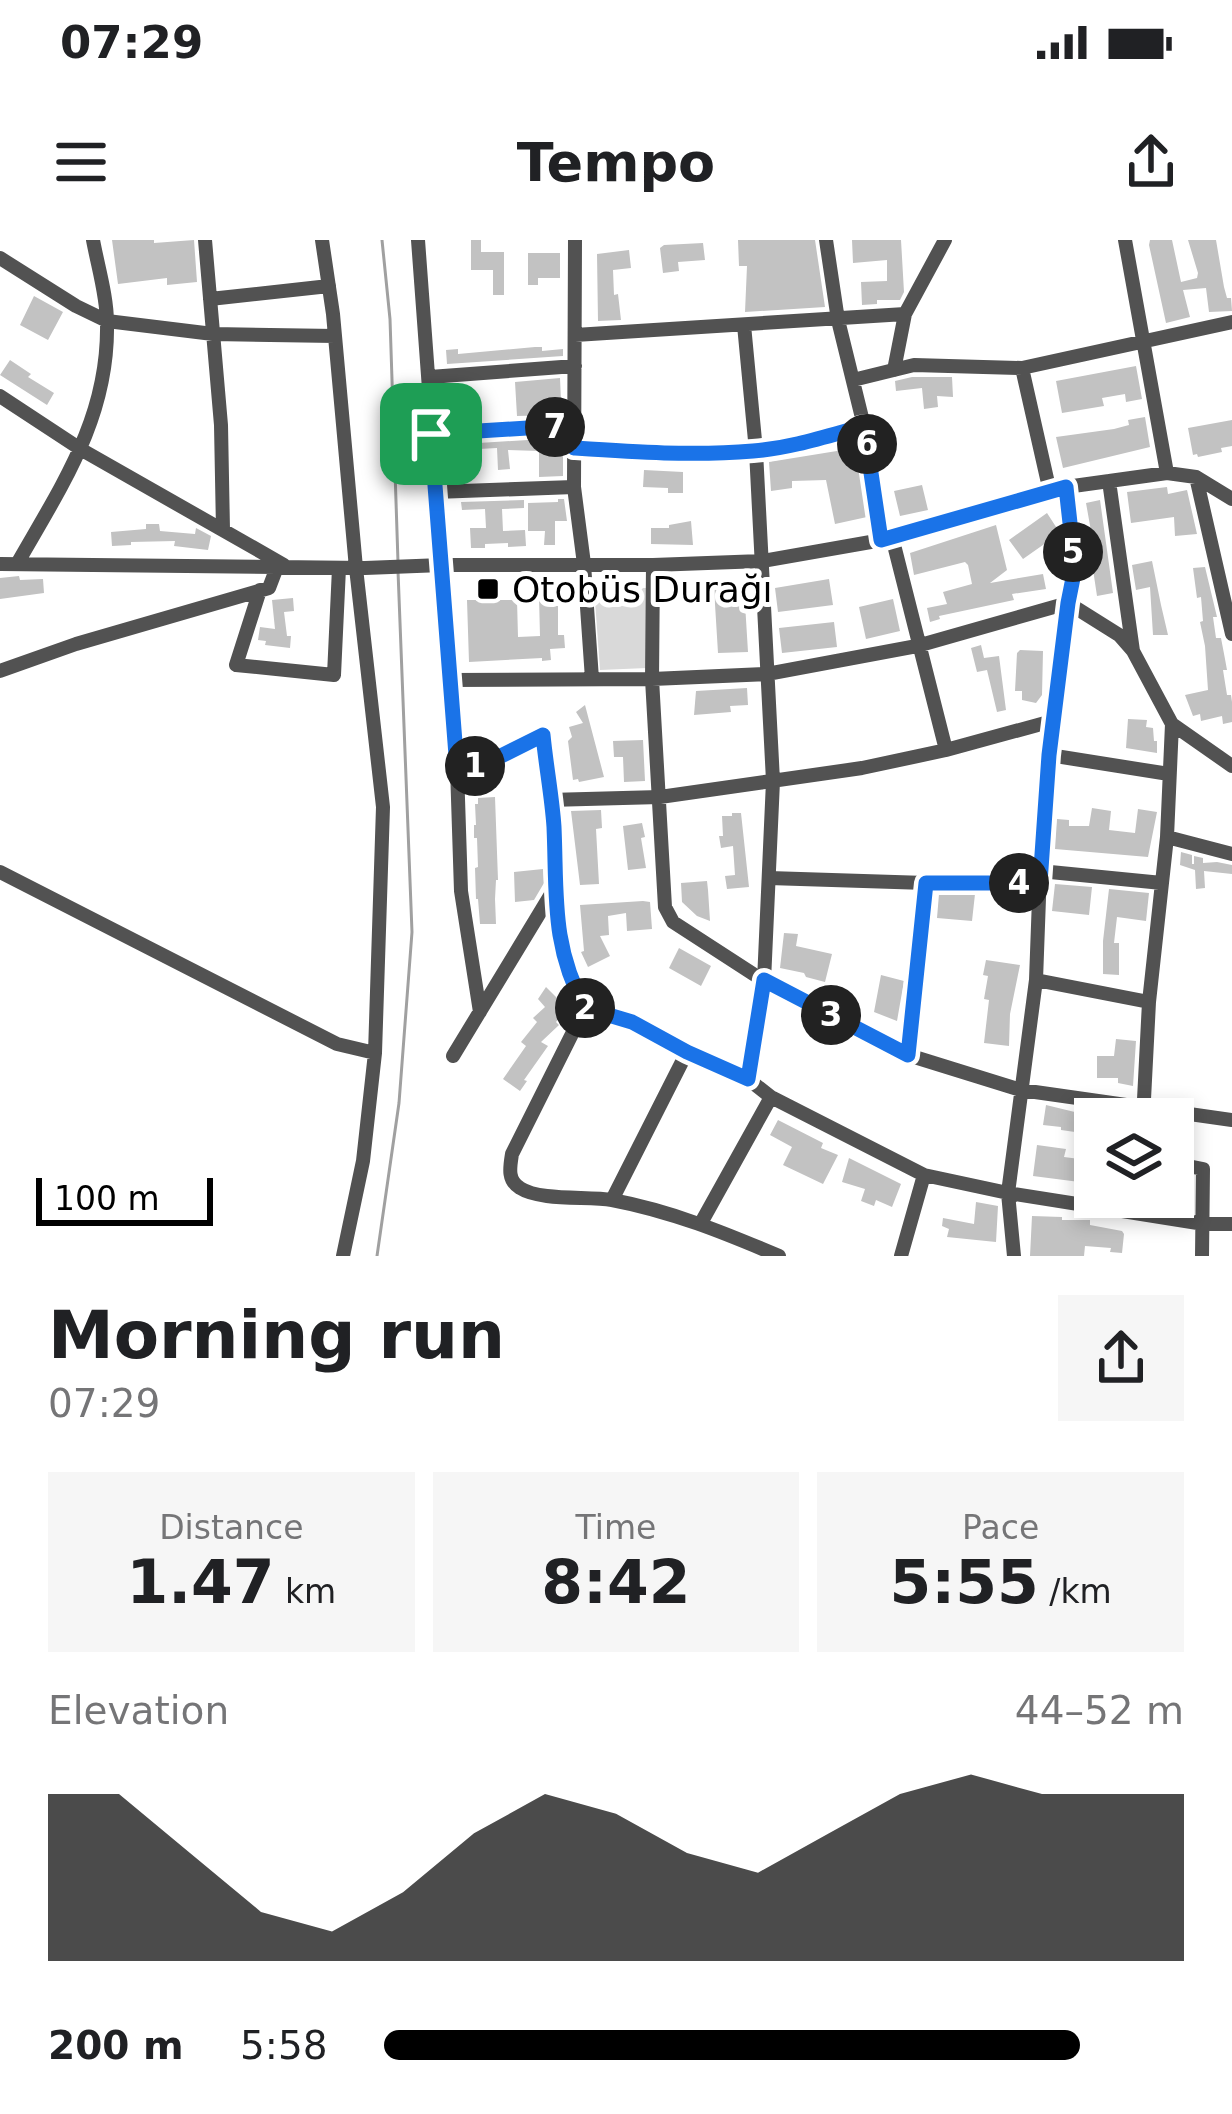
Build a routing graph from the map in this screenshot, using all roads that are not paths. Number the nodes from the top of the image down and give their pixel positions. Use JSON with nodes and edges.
{"nodes":[{"id":1,"x":93,"y":240,"type":"edge"},
{"id":2,"x":205,"y":240,"type":"edge"},
{"id":3,"x":322,"y":240,"type":"edge"},
{"id":4,"x":418,"y":240,"type":"edge"},
{"id":5,"x":575,"y":240,"type":"edge"},
{"id":6,"x":826,"y":240,"type":"edge"},
{"id":7,"x":944,"y":240,"type":"edge"},
{"id":8,"x":1125,"y":240,"type":"edge"},
{"id":9,"x":0,"y":259,"type":"edge"},
{"id":10,"x":329,"y":286,"type":"junction"},
{"id":11,"x":211,"y":298,"type":"junction"},
{"id":12,"x":904,"y":314,"type":"junction"},
{"id":13,"x":838,"y":320,"type":"junction"},
{"id":14,"x":107,"y":321,"type":"junction"},
{"id":15,"x":1232,"y":322,"type":"edge"},
{"id":16,"x":744,"y":325,"type":"junction"},
{"id":17,"x":213,"y":334,"type":"junction"},
{"id":18,"x":575,"y":334,"type":"junction"},
{"id":19,"x":335,"y":336,"type":"junction"},
{"id":20,"x":1145,"y":343,"type":"junction"},
{"id":21,"x":574,"y":366,"type":"junction"},
{"id":22,"x":1022,"y":368,"type":"junction"},
{"id":23,"x":894,"y":370,"type":"junction"},
{"id":24,"x":430,"y":376,"type":"junction"},
{"id":25,"x":853,"y":380,"type":"junction"},
{"id":26,"x":0,"y":396,"type":"edge"},
{"id":27,"x":574,"y":425,"type":"junction"},
{"id":28,"x":864,"y":426,"type":"junction"},
{"id":29,"x":431,"y":434,"type":"junction"},
{"id":30,"x":574,"y":448,"type":"junction"},
{"id":31,"x":82,"y":450,"type":"junction"},
{"id":32,"x":756,"y":451,"type":"junction"},
{"id":33,"x":1167,"y":473,"type":"junction"},
{"id":34,"x":1196,"y":477,"type":"junction"},
{"id":35,"x":1109,"y":482,"type":"junction"},
{"id":36,"x":1066,"y":487,"type":"junction"},
{"id":37,"x":574,"y":488,"type":"junction"},
{"id":38,"x":435,"y":492,"type":"junction"},
{"id":39,"x":1050,"y":492,"type":"junction"},
{"id":40,"x":1228,"y":492,"type":"edge"},
{"id":41,"x":223,"y":530,"type":"junction"},
{"id":42,"x":886,"y":538,"type":"junction"},
{"id":43,"x":762,"y":561,"type":"junction"},
{"id":44,"x":0,"y":564,"type":"edge"},
{"id":45,"x":17,"y":564,"type":"junction"},
{"id":46,"x":584,"y":564,"type":"junction"},
{"id":47,"x":442,"y":565,"type":"junction"},
{"id":48,"x":653,"y":565,"type":"junction"},
{"id":49,"x":282,"y":567,"type":"junction"},
{"id":50,"x":339,"y":568,"type":"junction"},
{"id":51,"x":361,"y":568,"type":"junction"},
{"id":52,"x":260,"y":590,"type":"junction"},
{"id":53,"x":1068,"y":603,"type":"junction"},
{"id":54,"x":1232,"y":634,"type":"edge"},
{"id":55,"x":917,"y":646,"type":"junction"},
{"id":56,"x":1133,"y":651,"type":"junction"},
{"id":57,"x":0,"y":671,"type":"edge"},
{"id":58,"x":767,"y":674,"type":"junction"},
{"id":59,"x":592,"y":679,"type":"junction"},
{"id":60,"x":652,"y":679,"type":"junction"},
{"id":61,"x":449,"y":680,"type":"junction"},
{"id":62,"x":1055,"y":720,"type":"junction"},
{"id":63,"x":1172,"y":724,"type":"junction"},
{"id":64,"x":946,"y":750,"type":"junction"},
{"id":65,"x":1049,"y":755,"type":"junction"},
{"id":66,"x":1232,"y":766,"type":"edge"},
{"id":67,"x":457,"y":768,"type":"junction"},
{"id":68,"x":1169,"y":774,"type":"junction"},
{"id":69,"x":773,"y":781,"type":"junction"},
{"id":70,"x":660,"y":796,"type":"junction"},
{"id":71,"x":549,"y":800,"type":"junction"},
{"id":72,"x":1168,"y":837,"type":"junction"},
{"id":73,"x":1232,"y":854,"type":"edge"},
{"id":74,"x":0,"y":872,"type":"edge"},
{"id":75,"x":1040,"y":877,"type":"junction"},
{"id":76,"x":769,"y":878,"type":"junction"},
{"id":77,"x":926,"y":883,"type":"junction"},
{"id":78,"x":1162,"y":883,"type":"junction"},
{"id":79,"x":554,"y":890,"type":"junction"},
{"id":80,"x":764,"y":980,"type":"junction"},
{"id":81,"x":1036,"y":980,"type":"junction"},
{"id":82,"x":1149,"y":1002,"type":"junction"},
{"id":83,"x":585,"y":1008,"type":"junction"},
{"id":84,"x":480,"y":1012,"type":"junction"},
{"id":85,"x":687,"y":1052,"type":"junction"},
{"id":86,"x":375,"y":1053,"type":"junction"},
{"id":87,"x":908,"y":1055,"type":"junction"},
{"id":88,"x":453,"y":1056,"type":"dead end"},
{"id":89,"x":748,"y":1079,"type":"junction"},
{"id":90,"x":1021,"y":1090,"type":"junction"},
{"id":91,"x":771,"y":1097,"type":"junction"},
{"id":92,"x":1144,"y":1098,"type":"edge"},
{"id":93,"x":1074,"y":1100,"type":"edge"},
{"id":94,"x":1194,"y":1117,"type":"edge"},
{"id":95,"x":1232,"y":1120,"type":"edge"},
{"id":96,"x":1194,"y":1167,"type":"edge"},
{"id":97,"x":924,"y":1175,"type":"junction"},
{"id":98,"x":1008,"y":1192,"type":"junction"},
{"id":99,"x":612,"y":1200,"type":"junction"},
{"id":100,"x":701,"y":1222,"type":"junction"},
{"id":101,"x":1204,"y":1224,"type":"junction"},
{"id":102,"x":1232,"y":1224,"type":"edge"},
{"id":103,"x":343,"y":1256,"type":"edge"},
{"id":104,"x":779,"y":1256,"type":"edge"},
{"id":105,"x":901,"y":1256,"type":"edge"},
{"id":106,"x":1014,"y":1256,"type":"edge"},
{"id":107,"x":1202,"y":1256,"type":"edge"}],
"edges":[{"from":1,"to":14,"type":"street"},
{"from":2,"to":11,"type":"street"},
{"from":3,"to":10,"type":"street"},
{"from":4,"to":24,"type":"street"},
{"from":5,"to":18,"type":"street"},
{"from":6,"to":13,"type":"street"},
{"from":7,"to":12,"type":"street"},
{"from":8,"to":20,"type":"street"},
{"from":9,"to":14,"type":"street"},
{"from":10,"to":11,"type":"street"},
{"from":10,"to":19,"type":"street"},
{"from":11,"to":17,"type":"street"},
{"from":12,"to":13,"type":"street"},
{"from":12,"to":23,"type":"street"},
{"from":13,"to":16,"type":"street"},
{"from":13,"to":25,"type":"street"},
{"from":14,"to":17,"type":"street"},
{"from":14,"to":31,"type":"street"},
{"from":15,"to":20,"type":"street"},
{"from":16,"to":18,"type":"street"},
{"from":16,"to":32,"type":"street"},
{"from":17,"to":19,"type":"street"},
{"from":17,"to":41,"type":"street"},
{"from":18,"to":21,"type":"street"},
{"from":19,"to":51,"type":"street"},
{"from":20,"to":22,"type":"street"},
{"from":20,"to":33,"type":"street"},
{"from":21,"to":24,"type":"street"},
{"from":21,"to":27,"type":"street"},
{"from":22,"to":23,"type":"street"},
{"from":22,"to":39,"type":"street"},
{"from":23,"to":25,"type":"street"},
{"from":24,"to":29,"type":"street"},
{"from":25,"to":28,"type":"street"},
{"from":26,"to":31,"type":"street"},
{"from":27,"to":29,"type":"street"},
{"from":27,"to":30,"type":"street"},
{"from":28,"to":32,"type":"street"},
{"from":28,"to":42,"type":"street"},
{"from":29,"to":38,"type":"street"},
{"from":30,"to":32,"type":"street"},
{"from":30,"to":37,"type":"street"},
{"from":31,"to":41,"type":"street"},
{"from":31,"to":45,"type":"street"},
{"from":32,"to":43,"type":"street"},
{"from":33,"to":34,"type":"street"},
{"from":33,"to":35,"type":"street"},
{"from":34,"to":40,"type":"street"},
{"from":34,"to":54,"type":"street"},
{"from":35,"to":36,"type":"street"},
{"from":35,"to":56,"type":"street"},
{"from":36,"to":39,"type":"street"},
{"from":36,"to":53,"type":"street"},
{"from":37,"to":38,"type":"street"},
{"from":37,"to":46,"type":"street"},
{"from":38,"to":47,"type":"street"},
{"from":39,"to":42,"type":"street"},
{"from":41,"to":49,"type":"street"},
{"from":42,"to":43,"type":"street"},
{"from":42,"to":55,"type":"street"},
{"from":43,"to":48,"type":"street"},
{"from":43,"to":58,"type":"street"},
{"from":44,"to":45,"type":"street"},
{"from":45,"to":49,"type":"street"},
{"from":46,"to":47,"type":"street"},
{"from":46,"to":48,"type":"street"},
{"from":46,"to":59,"type":"street"},
{"from":47,"to":51,"type":"street"},
{"from":47,"to":61,"type":"street"},
{"from":48,"to":60,"type":"street"},
{"from":49,"to":50,"type":"street"},
{"from":49,"to":52,"type":"street"},
{"from":50,"to":51,"type":"street"},
{"from":50,"to":52,"type":"street"},
{"from":51,"to":86,"type":"street"},
{"from":52,"to":57,"type":"street"},
{"from":53,"to":55,"type":"street"},
{"from":53,"to":56,"type":"street"},
{"from":53,"to":62,"type":"street"},
{"from":55,"to":58,"type":"street"},
{"from":55,"to":64,"type":"street"},
{"from":56,"to":63,"type":"street"},
{"from":58,"to":60,"type":"street"},
{"from":58,"to":69,"type":"street"},
{"from":59,"to":60,"type":"street"},
{"from":59,"to":61,"type":"street"},
{"from":60,"to":70,"type":"street"},
{"from":61,"to":67,"type":"street"},
{"from":62,"to":64,"type":"street"},
{"from":62,"to":65,"type":"street"},
{"from":63,"to":66,"type":"street"},
{"from":63,"to":68,"type":"street"},
{"from":64,"to":69,"type":"street"},
{"from":65,"to":68,"type":"street"},
{"from":65,"to":75,"type":"street"},
{"from":67,"to":71,"type":"street"},
{"from":67,"to":84,"type":"street"},
{"from":68,"to":72,"type":"street"},
{"from":69,"to":70,"type":"street"},
{"from":69,"to":76,"type":"street"},
{"from":70,"to":71,"type":"street"},
{"from":70,"to":80,"type":"street"},
{"from":71,"to":79,"type":"street"},
{"from":72,"to":73,"type":"street"},
{"from":72,"to":78,"type":"street"},
{"from":74,"to":86,"type":"street"},
{"from":75,"to":77,"type":"street"},
{"from":75,"to":78,"type":"street"},
{"from":75,"to":81,"type":"street"},
{"from":76,"to":77,"type":"street"},
{"from":76,"to":80,"type":"street"},
{"from":77,"to":87,"type":"street"},
{"from":78,"to":82,"type":"street"},
{"from":79,"to":83,"type":"street"},
{"from":79,"to":84,"type":"street"},
{"from":80,"to":87,"type":"street"},
{"from":80,"to":89,"type":"street"},
{"from":81,"to":82,"type":"street"},
{"from":81,"to":90,"type":"street"},
{"from":82,"to":92,"type":"street"},
{"from":83,"to":85,"type":"street"},
{"from":83,"to":99,"type":"street"},
{"from":84,"to":88,"type":"street"},
{"from":85,"to":89,"type":"street"},
{"from":85,"to":99,"type":"street"},
{"from":86,"to":103,"type":"street"},
{"from":87,"to":90,"type":"street"},
{"from":89,"to":91,"type":"street"},
{"from":90,"to":93,"type":"street"},
{"from":90,"to":98,"type":"street"},
{"from":91,"to":97,"type":"street"},
{"from":91,"to":100,"type":"street"},
{"from":94,"to":95,"type":"street"},
{"from":96,"to":101,"type":"street"},
{"from":97,"to":98,"type":"street"},
{"from":97,"to":105,"type":"street"},
{"from":98,"to":101,"type":"street"},
{"from":98,"to":106,"type":"street"},
{"from":99,"to":100,"type":"street"},
{"from":100,"to":104,"type":"street"},
{"from":101,"to":102,"type":"street"},
{"from":101,"to":107,"type":"street"}]}
